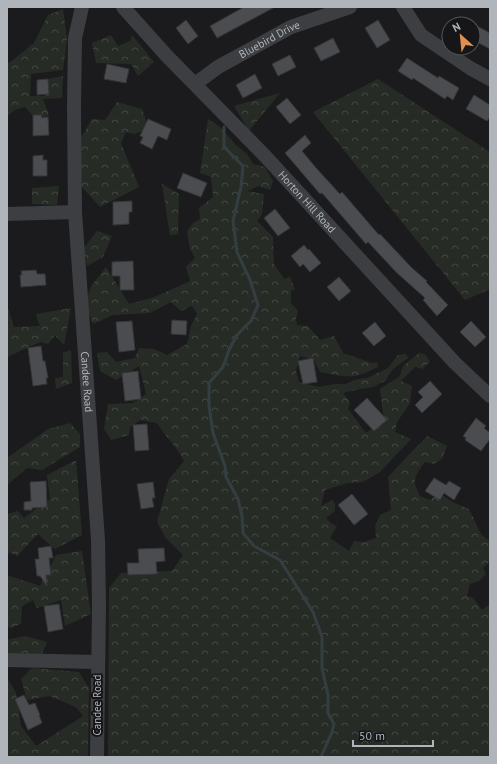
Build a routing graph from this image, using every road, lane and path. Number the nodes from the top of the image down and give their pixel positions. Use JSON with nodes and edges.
{"nodes":[{"id":1,"x":82,"y":7,"type":"edge"},
{"id":2,"x":123,"y":7,"type":"edge"},
{"id":3,"x":350,"y":7,"type":"edge"},
{"id":4,"x":403,"y":7,"type":"edge"},
{"id":5,"x":490,"y":79,"type":"edge"},
{"id":6,"x":195,"y":84,"type":"junction"},
{"id":7,"x":74,"y":212,"type":"junction"},
{"id":8,"x":7,"y":214,"type":"edge"},
{"id":9,"x":490,"y":396,"type":"edge"},
{"id":10,"x":7,"y":660,"type":"edge"},
{"id":11,"x":97,"y":662,"type":"junction"},
{"id":12,"x":97,"y":757,"type":"edge"}],
"edges":[{"from":1,"to":7,"type":"street","name":"Candee Road"},
{"from":2,"to":6,"type":"street","name":"Horton Hill Road"},
{"from":3,"to":6,"type":"street","name":"Bluebird Drive"},
{"from":4,"to":5,"type":"street"},
{"from":6,"to":9,"type":"street","name":"Horton Hill Road"},
{"from":7,"to":8,"type":"street"},
{"from":7,"to":11,"type":"street","name":"Candee Road"},
{"from":10,"to":11,"type":"street"},
{"from":11,"to":12,"type":"street","name":"Candee Road"}]}
